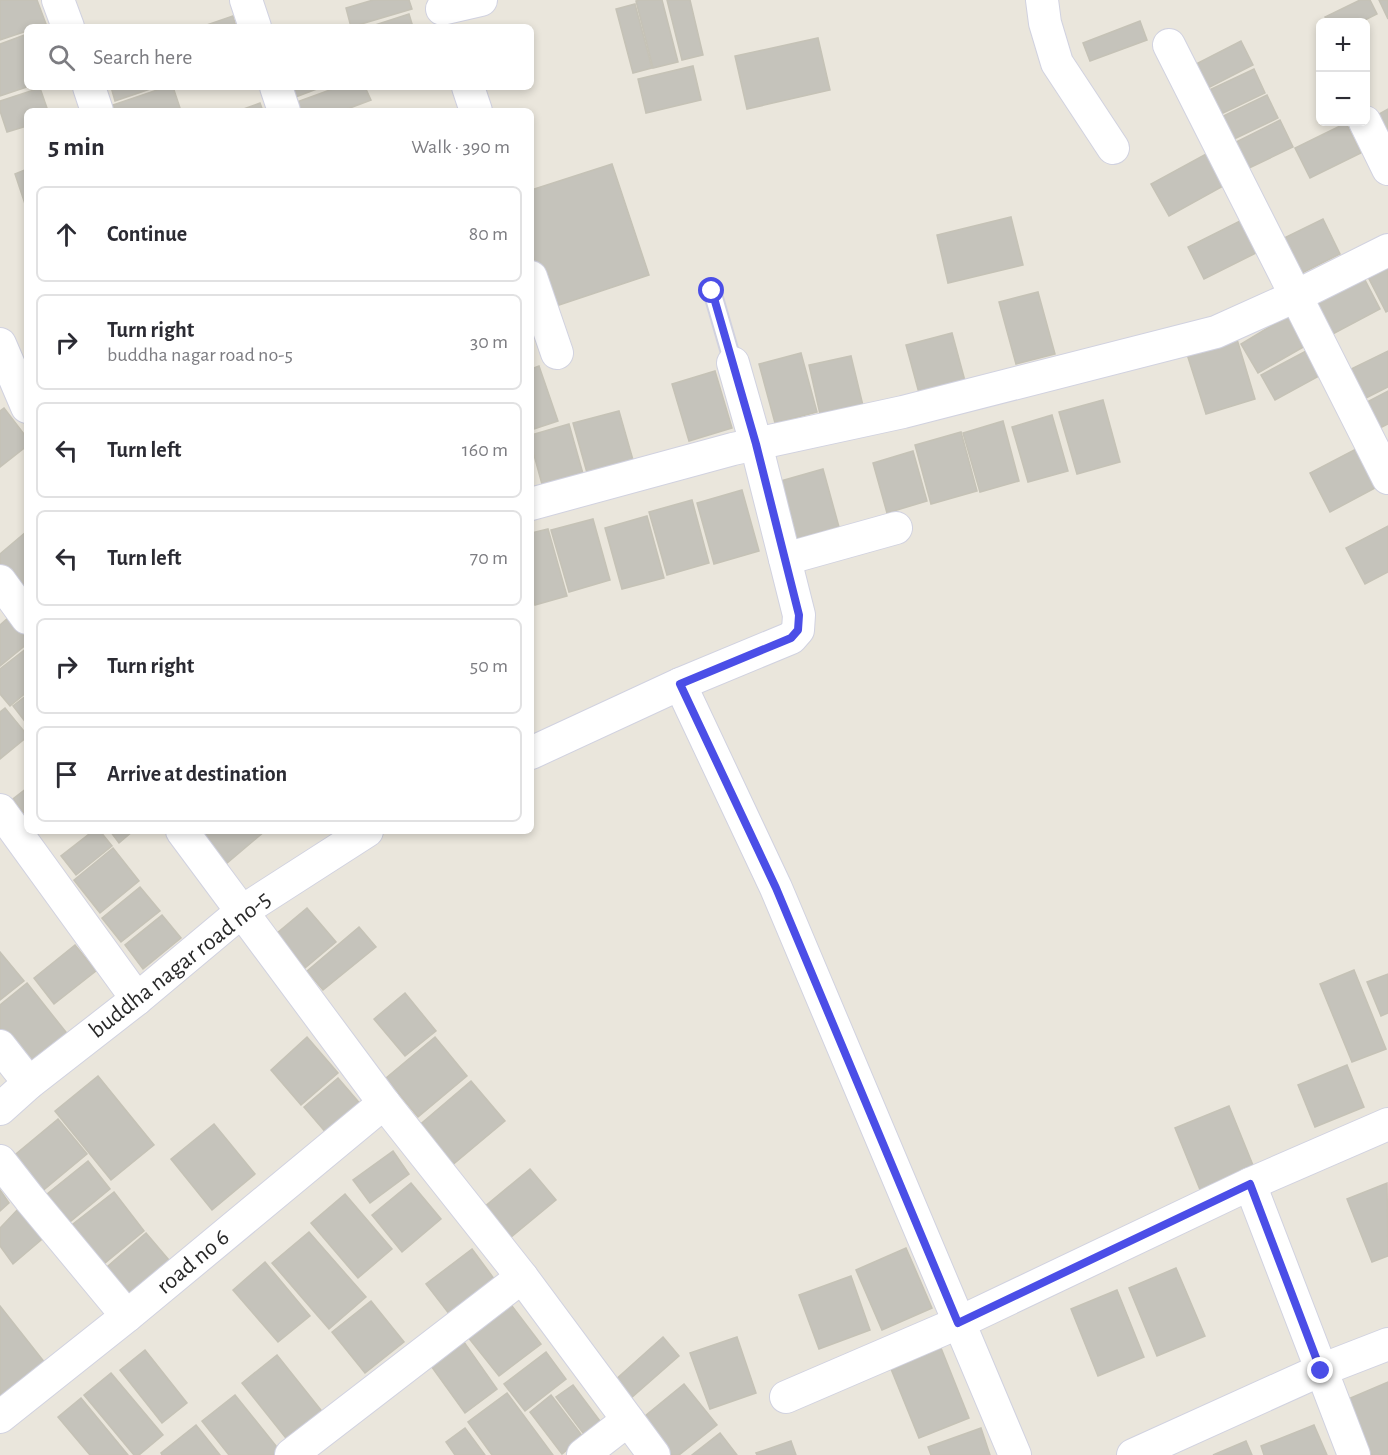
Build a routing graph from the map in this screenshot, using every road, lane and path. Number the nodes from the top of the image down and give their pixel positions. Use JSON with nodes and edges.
{"nodes":[{"id":1,"x":58,"y":0,"type":"edge"},
{"id":2,"x":246,"y":0,"type":"edge"},
{"id":3,"x":481,"y":0,"type":"edge"},
{"id":4,"x":1042,"y":0,"type":"edge"},
{"id":5,"x":443,"y":12,"type":"edge"},
{"id":6,"x":67,"y":24,"type":"edge"},
{"id":7,"x":254,"y":24,"type":"edge"},
{"id":8,"x":1168,"y":45,"type":"dead end"},
{"id":9,"x":90,"y":90,"type":"edge"},
{"id":10,"x":277,"y":90,"type":"edge"},
{"id":11,"x":469,"y":90,"type":"edge"},
{"id":12,"x":96,"y":108,"type":"edge"},
{"id":13,"x":283,"y":108,"type":"edge"},
{"id":14,"x":475,"y":108,"type":"edge"},
{"id":15,"x":1367,"y":126,"type":"edge"},
{"id":16,"x":1113,"y":148,"type":"dead end"},
{"id":17,"x":1388,"y":169,"type":"edge"},
{"id":18,"x":1388,"y":250,"type":"edge"},
{"id":19,"x":534,"y":286,"type":"edge"},
{"id":20,"x":712,"y":291,"type":"dead end"},
{"id":21,"x":1296,"y":296,"type":"junction"},
{"id":22,"x":0,"y":344,"type":"edge"},
{"id":23,"x":557,"y":353,"type":"dead end"},
{"id":24,"x":733,"y":363,"type":"joint"},
{"id":25,"x":24,"y":400,"type":"edge"},
{"id":26,"x":756,"y":444,"type":"junction"},
{"id":27,"x":1388,"y":478,"type":"edge"},
{"id":28,"x":534,"y":503,"type":"edge"},
{"id":29,"x":896,"y":528,"type":"dead end"},
{"id":30,"x":785,"y":559,"type":"junction"},
{"id":31,"x":0,"y":581,"type":"edge"},
{"id":32,"x":24,"y":614,"type":"edge"},
{"id":33,"x":680,"y":684,"type":"junction"},
{"id":34,"x":534,"y":752,"type":"edge"},
{"id":35,"x":0,"y":810,"type":"edge"},
{"id":36,"x":184,"y":834,"type":"edge"},
{"id":37,"x":363,"y":834,"type":"edge"},
{"id":38,"x":241,"y":912,"type":"junction"},
{"id":39,"x":137,"y":999,"type":"junction"},
{"id":40,"x":0,"y":1047,"type":"edge"},
{"id":41,"x":29,"y":1083,"type":"junction"},
{"id":42,"x":384,"y":1103,"type":"junction"},
{"id":43,"x":0,"y":1110,"type":"edge"},
{"id":44,"x":1388,"y":1125,"type":"edge"},
{"id":45,"x":0,"y":1161,"type":"edge"},
{"id":46,"x":1250,"y":1184,"type":"junction"},
{"id":47,"x":522,"y":1277,"type":"junction"},
{"id":48,"x":128,"y":1316,"type":"junction"},
{"id":49,"x":958,"y":1323,"type":"junction"},
{"id":50,"x":1388,"y":1344,"type":"edge"},
{"id":51,"x":1321,"y":1371,"type":"junction"},
{"id":52,"x":786,"y":1397,"type":"dead end"},
{"id":53,"x":0,"y":1417,"type":"edge"},
{"id":54,"x":628,"y":1420,"type":"junction"},
{"id":55,"x":291,"y":1455,"type":"edge"},
{"id":56,"x":583,"y":1455,"type":"edge"},
{"id":57,"x":654,"y":1455,"type":"edge"},
{"id":58,"x":1015,"y":1455,"type":"edge"},
{"id":59,"x":1133,"y":1455,"type":"edge"},
{"id":60,"x":1354,"y":1455,"type":"edge"}],
"edges":[{"from":1,"to":6,"type":"street"},
{"from":2,"to":7,"type":"street"},
{"from":3,"to":5,"type":"street"},
{"from":4,"to":16,"type":"street"},
{"from":8,"to":21,"type":"street"},
{"from":9,"to":12,"type":"street"},
{"from":10,"to":13,"type":"street"},
{"from":11,"to":14,"type":"street"},
{"from":15,"to":17,"type":"street"},
{"from":18,"to":21,"type":"street"},
{"from":19,"to":23,"type":"street"},
{"from":20,"to":24,"type":"lane"},
{"from":21,"to":26,"type":"street"},
{"from":21,"to":27,"type":"street"},
{"from":22,"to":25,"type":"street"},
{"from":24,"to":26,"type":"street"},
{"from":26,"to":28,"type":"street"},
{"from":26,"to":30,"type":"street"},
{"from":29,"to":30,"type":"street"},
{"from":30,"to":33,"type":"street"},
{"from":31,"to":32,"type":"street"},
{"from":33,"to":34,"type":"street"},
{"from":33,"to":49,"type":"street"},
{"from":35,"to":39,"type":"street"},
{"from":36,"to":38,"type":"street"},
{"from":37,"to":38,"type":"street","name":"buddha nagar road no-5"},
{"from":38,"to":39,"type":"street","name":"buddha nagar road no-5"},
{"from":38,"to":42,"type":"street"},
{"from":39,"to":41,"type":"street","name":"buddha nagar road no-5"},
{"from":40,"to":41,"type":"street"},
{"from":41,"to":43,"type":"street","name":"buddha nagar road no-5"},
{"from":42,"to":47,"type":"street"},
{"from":42,"to":48,"type":"street","name":"road no 6"},
{"from":44,"to":46,"type":"street"},
{"from":45,"to":48,"type":"street"},
{"from":46,"to":49,"type":"street"},
{"from":46,"to":51,"type":"street"},
{"from":47,"to":54,"type":"street"},
{"from":47,"to":55,"type":"street"},
{"from":48,"to":53,"type":"street","name":"road no 6"},
{"from":49,"to":52,"type":"street"},
{"from":49,"to":58,"type":"street"},
{"from":50,"to":51,"type":"street"},
{"from":51,"to":59,"type":"street"},
{"from":51,"to":60,"type":"street"},
{"from":54,"to":56,"type":"street"},
{"from":54,"to":57,"type":"street"}]}
